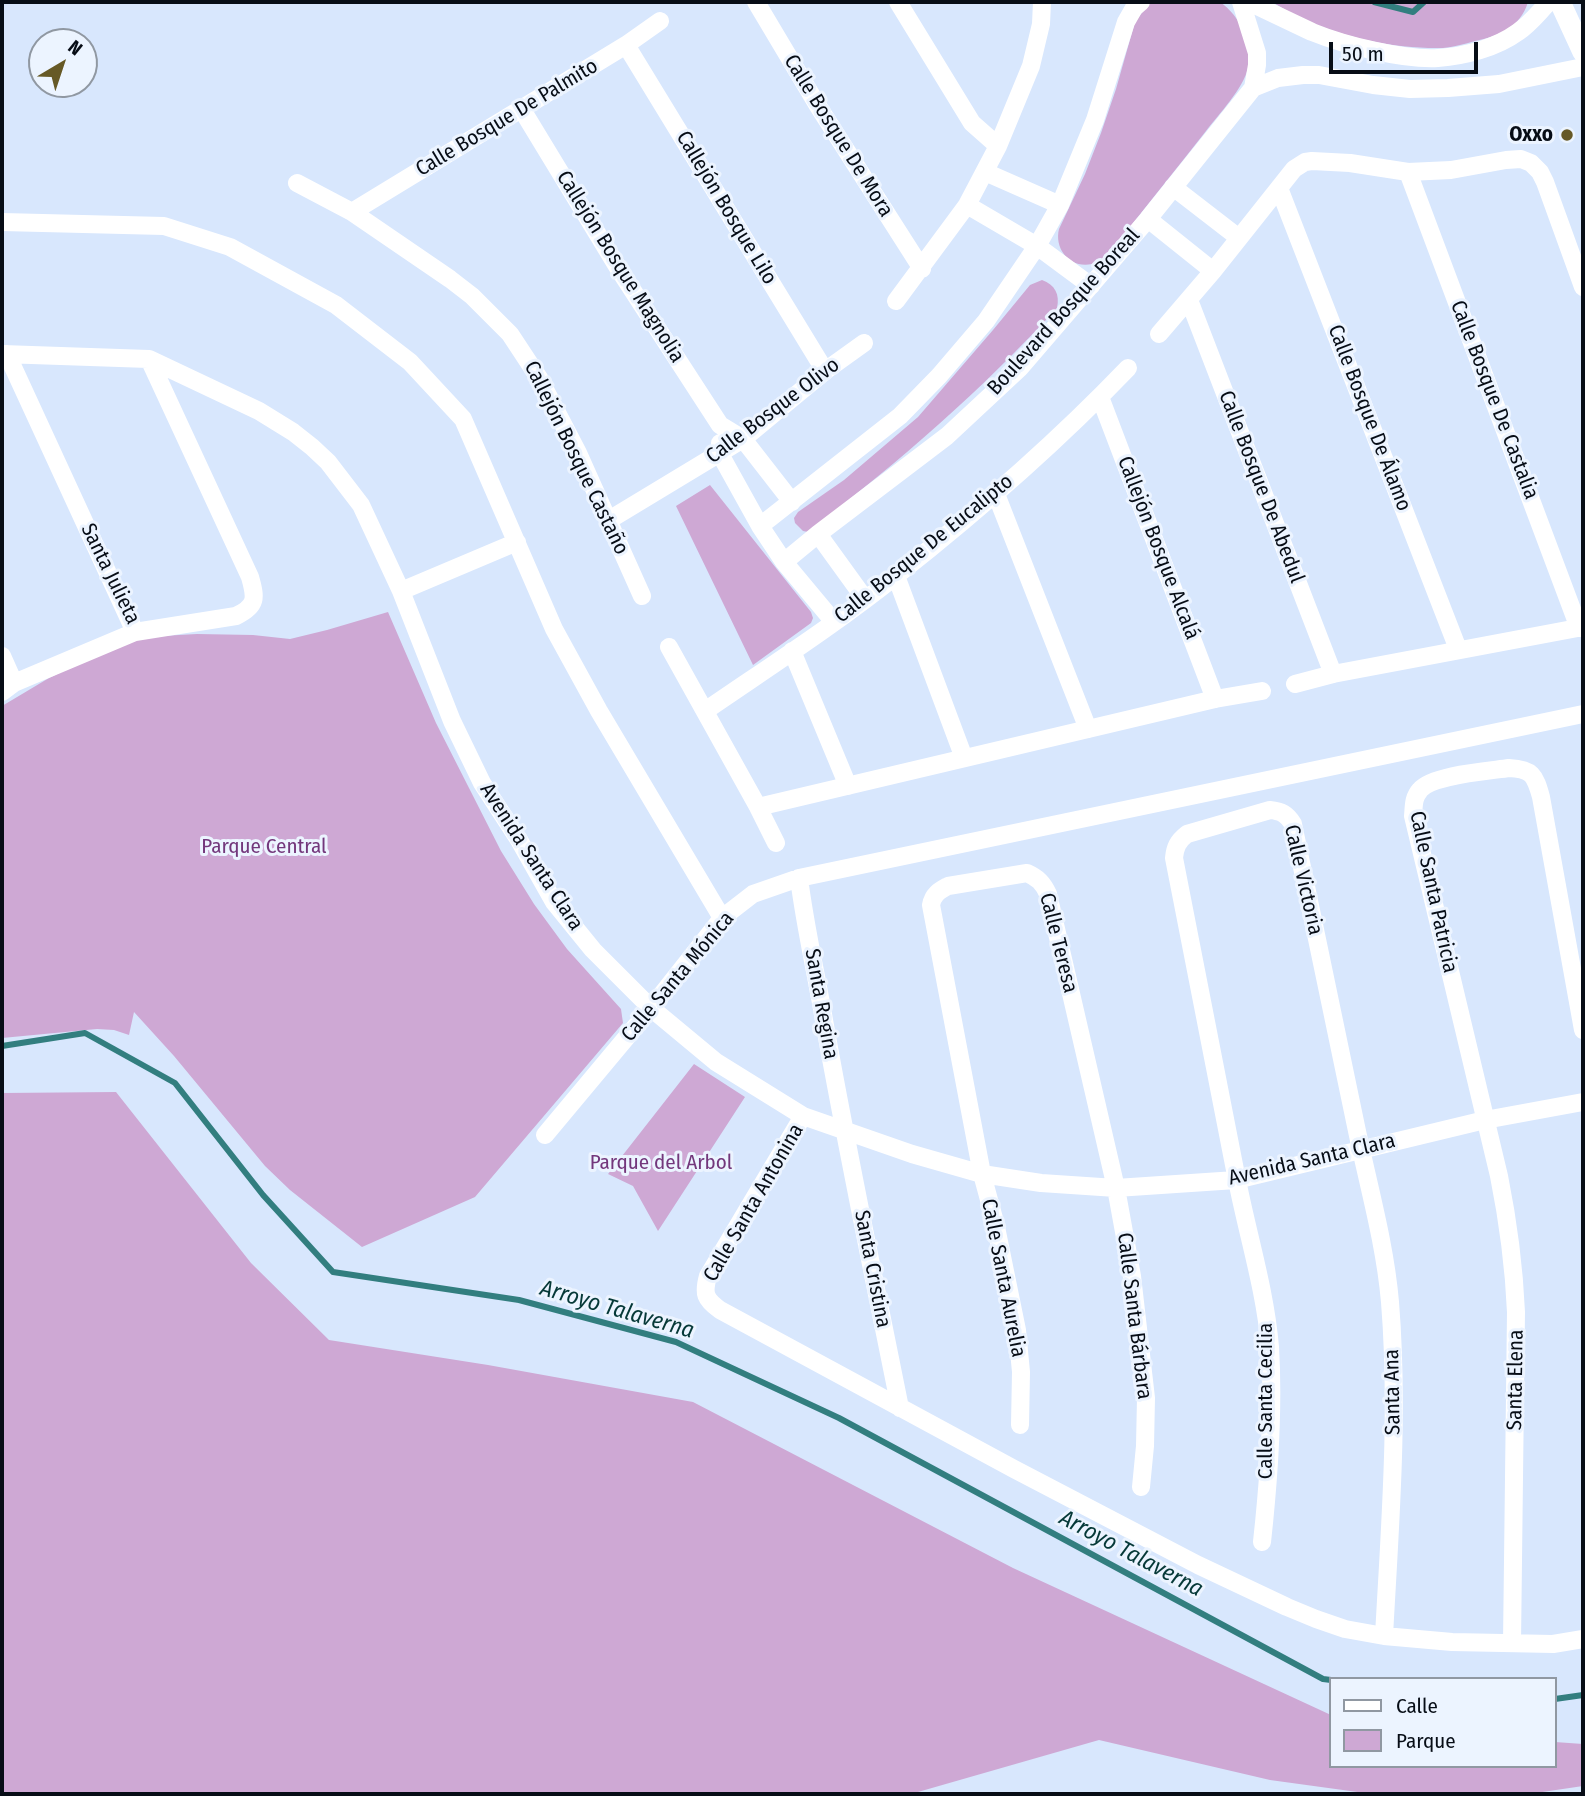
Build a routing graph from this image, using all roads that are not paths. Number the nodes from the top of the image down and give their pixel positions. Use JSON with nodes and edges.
{"nodes":[{"id":1,"x":756,"y":2,"type":"edge"},
{"id":2,"x":898,"y":2,"type":"edge"},
{"id":3,"x":1042,"y":2,"type":"edge"},
{"id":4,"x":1141,"y":2,"type":"edge"},
{"id":5,"x":1241,"y":2,"type":"edge"},
{"id":6,"x":1249,"y":2,"type":"edge"},
{"id":7,"x":1549,"y":2,"type":"edge"},
{"id":8,"x":1560,"y":2,"type":"edge"},
{"id":9,"x":660,"y":22,"type":"dead end"},
{"id":10,"x":626,"y":46,"type":"junction"},
{"id":11,"x":1583,"y":52,"type":"edge"},
{"id":12,"x":1583,"y":67,"type":"edge"},
{"id":13,"x":1253,"y":88,"type":"junction"},
{"id":14,"x":521,"y":108,"type":"junction"},
{"id":15,"x":998,"y":146,"type":"junction"},
{"id":16,"x":985,"y":172,"type":"junction"},
{"id":17,"x":1408,"y":172,"type":"junction"},
{"id":18,"x":297,"y":183,"type":"dead end"},
{"id":19,"x":1173,"y":187,"type":"junction"},
{"id":20,"x":1279,"y":188,"type":"junction"},
{"id":21,"x":967,"y":205,"type":"junction"},
{"id":22,"x":1059,"y":205,"type":"junction"},
{"id":23,"x":352,"y":212,"type":"junction"},
{"id":24,"x":1148,"y":219,"type":"junction"},
{"id":25,"x":2,"y":222,"type":"edge"},
{"id":26,"x":1239,"y":238,"type":"junction"},
{"id":27,"x":1037,"y":246,"type":"junction"},
{"id":28,"x":922,"y":269,"type":"junction"},
{"id":29,"x":1213,"y":271,"type":"junction"},
{"id":30,"x":1091,"y":286,"type":"junction"},
{"id":31,"x":1583,"y":286,"type":"edge"},
{"id":32,"x":1189,"y":300,"type":"junction"},
{"id":33,"x":896,"y":301,"type":"dead end"},
{"id":34,"x":1159,"y":334,"type":"dead end"},
{"id":35,"x":864,"y":343,"type":"dead end"},
{"id":36,"x":4,"y":354,"type":"edge"},
{"id":37,"x":149,"y":359,"type":"junction"},
{"id":38,"x":1128,"y":368,"type":"dead end"},
{"id":39,"x":825,"y":371,"type":"junction"},
{"id":40,"x":1100,"y":397,"type":"junction"},
{"id":41,"x":720,"y":425,"type":"junction"},
{"id":42,"x":743,"y":439,"type":"junction"},
{"id":43,"x":720,"y":454,"type":"junction"},
{"id":44,"x":996,"y":494,"type":"junction"},
{"id":45,"x":792,"y":502,"type":"junction"},
{"id":46,"x":609,"y":520,"type":"junction"},
{"id":47,"x":760,"y":526,"type":"junction"},
{"id":48,"x":818,"y":534,"type":"junction"},
{"id":49,"x":517,"y":541,"type":"junction"},
{"id":50,"x":784,"y":562,"type":"junction"},
{"id":51,"x":896,"y":576,"type":"junction"},
{"id":52,"x":401,"y":591,"type":"junction"},
{"id":53,"x":642,"y":596,"type":"dead end"},
{"id":54,"x":865,"y":599,"type":"junction"},
{"id":55,"x":834,"y":622,"type":"junction"},
{"id":56,"x":1581,"y":627,"type":"edge"},
{"id":57,"x":135,"y":632,"type":"junction"},
{"id":58,"x":669,"y":647,"type":"dead end"},
{"id":59,"x":1458,"y":649,"type":"junction"},
{"id":60,"x":792,"y":651,"type":"junction"},
{"id":61,"x":2,"y":656,"type":"edge"},
{"id":62,"x":1333,"y":674,"type":"junction"},
{"id":63,"x":1295,"y":684,"type":"dead end"},
{"id":64,"x":8,"y":687,"type":"edge"},
{"id":65,"x":1262,"y":691,"type":"dead end"},
{"id":66,"x":1215,"y":699,"type":"junction"},
{"id":67,"x":705,"y":711,"type":"junction"},
{"id":68,"x":1583,"y":714,"type":"edge"},
{"id":69,"x":1088,"y":729,"type":"junction"},
{"id":70,"x":964,"y":758,"type":"junction"},
{"id":71,"x":848,"y":786,"type":"junction"},
{"id":72,"x":758,"y":807,"type":"junction"},
{"id":73,"x":776,"y":843,"type":"dead end"},
{"id":74,"x":799,"y":878,"type":"junction"},
{"id":75,"x":722,"y":918,"type":"junction"},
{"id":76,"x":651,"y":1008,"type":"junction"},
{"id":77,"x":1583,"y":1031,"type":"edge"},
{"id":78,"x":1583,"y":1102,"type":"edge"},
{"id":79,"x":803,"y":1116,"type":"junction"},
{"id":80,"x":1485,"y":1121,"type":"junction"},
{"id":81,"x":844,"y":1131,"type":"junction"},
{"id":82,"x":545,"y":1135,"type":"dead end"},
{"id":83,"x":1361,"y":1150,"type":"junction"},
{"id":84,"x":982,"y":1174,"type":"junction"},
{"id":85,"x":1236,"y":1180,"type":"junction"},
{"id":86,"x":1116,"y":1188,"type":"junction"},
{"id":87,"x":900,"y":1408,"type":"junction"},
{"id":88,"x":1020,"y":1425,"type":"dead end"},
{"id":89,"x":1141,"y":1487,"type":"dead end"},
{"id":90,"x":1262,"y":1542,"type":"dead end"},
{"id":91,"x":1384,"y":1636,"type":"junction"},
{"id":92,"x":1583,"y":1639,"type":"edge"},
{"id":93,"x":1512,"y":1643,"type":"junction"}],
"edges":[{"from":1,"to":28,"type":"street","name":"Calle Bosque De Mora"},
{"from":2,"to":15,"type":"street"},
{"from":3,"to":15,"type":"street"},
{"from":4,"to":22,"type":"street"},
{"from":5,"to":13,"type":"street"},
{"from":6,"to":7,"type":"street"},
{"from":8,"to":11,"type":"street"},
{"from":9,"to":10,"type":"street","name":"Calle Bosque De Palmito"},
{"from":10,"to":14,"type":"street","name":"Calle Bosque De Palmito"},
{"from":10,"to":39,"type":"street","name":"Callejón Bosque Lilo"},
{"from":12,"to":13,"type":"street"},
{"from":13,"to":19,"type":"street","name":"Boulevard Bosque Boreal"},
{"from":14,"to":23,"type":"street","name":"Calle Bosque De Palmito"},
{"from":14,"to":41,"type":"street","name":"Callejón Bosque Magnolia"},
{"from":15,"to":16,"type":"street"},
{"from":16,"to":21,"type":"street"},
{"from":16,"to":22,"type":"street"},
{"from":17,"to":20,"type":"street"},
{"from":17,"to":31,"type":"street"},
{"from":17,"to":56,"type":"street","name":"Calle Bosque De Castalia"},
{"from":18,"to":23,"type":"street","name":"Callejón Bosque Castaño"},
{"from":19,"to":24,"type":"street","name":"Boulevard Bosque Boreal"},
{"from":19,"to":26,"type":"street"},
{"from":20,"to":26,"type":"street"},
{"from":20,"to":59,"type":"street","name":"Calle Bosque De Álamo"},
{"from":21,"to":27,"type":"street"},
{"from":21,"to":28,"type":"street"},
{"from":22,"to":27,"type":"street"},
{"from":23,"to":46,"type":"street","name":"Callejón Bosque Castaño"},
{"from":24,"to":29,"type":"street"},
{"from":24,"to":30,"type":"street","name":"Boulevard Bosque Boreal"},
{"from":25,"to":49,"type":"street"},
{"from":26,"to":29,"type":"street"},
{"from":27,"to":30,"type":"street"},
{"from":27,"to":45,"type":"street"},
{"from":28,"to":33,"type":"street"},
{"from":29,"to":32,"type":"street"},
{"from":30,"to":48,"type":"street","name":"Boulevard Bosque Boreal"},
{"from":32,"to":34,"type":"street"},
{"from":32,"to":62,"type":"street","name":"Calle Bosque De Abedul"},
{"from":35,"to":39,"type":"street","name":"Calle Bosque Olivo"},
{"from":36,"to":37,"type":"street","name":"Avenida Santa Clara"},
{"from":36,"to":57,"type":"street","name":"Santa Julieta"},
{"from":37,"to":52,"type":"street","name":"Avenida Santa Clara"},
{"from":37,"to":57,"type":"street","name":"Santa Julieta"},
{"from":38,"to":40,"type":"street","name":"Calle Bosque De Eucalipto"},
{"from":39,"to":42,"type":"street","name":"Calle Bosque Olivo"},
{"from":40,"to":44,"type":"street","name":"Calle Bosque De Eucalipto"},
{"from":40,"to":66,"type":"street","name":"Callejón Bosque Alcalá"},
{"from":41,"to":42,"type":"street","name":"Callejón Bosque Magnolia"},
{"from":41,"to":43,"type":"street"},
{"from":42,"to":43,"type":"street","name":"Calle Bosque Olivo"},
{"from":42,"to":45,"type":"street"},
{"from":43,"to":46,"type":"street","name":"Calle Bosque Olivo"},
{"from":43,"to":47,"type":"street"},
{"from":44,"to":51,"type":"street","name":"Calle Bosque De Eucalipto"},
{"from":44,"to":69,"type":"street"},
{"from":45,"to":47,"type":"street"},
{"from":46,"to":53,"type":"street","name":"Callejón Bosque Castaño"},
{"from":47,"to":50,"type":"street"},
{"from":48,"to":50,"type":"street","name":"Boulevard Bosque Boreal"},
{"from":48,"to":54,"type":"street"},
{"from":49,"to":52,"type":"street"},
{"from":49,"to":75,"type":"street"},
{"from":50,"to":55,"type":"street"},
{"from":51,"to":54,"type":"street","name":"Calle Bosque De Eucalipto"},
{"from":51,"to":70,"type":"street"},
{"from":52,"to":76,"type":"street","name":"Avenida Santa Clara"},
{"from":54,"to":55,"type":"street","name":"Calle Bosque De Eucalipto"},
{"from":55,"to":60,"type":"street","name":"Calle Bosque De Eucalipto"},
{"from":56,"to":59,"type":"street"},
{"from":57,"to":64,"type":"street"},
{"from":58,"to":67,"type":"street"},
{"from":59,"to":62,"type":"street"},
{"from":60,"to":67,"type":"street","name":"Calle Bosque De Eucalipto"},
{"from":60,"to":71,"type":"street"},
{"from":61,"to":64,"type":"street"},
{"from":62,"to":63,"type":"street"},
{"from":65,"to":66,"type":"street"},
{"from":66,"to":69,"type":"street"},
{"from":67,"to":72,"type":"street"},
{"from":68,"to":74,"type":"street","name":"Calle Santa Mónica"},
{"from":69,"to":70,"type":"street"},
{"from":70,"to":71,"type":"street"},
{"from":71,"to":72,"type":"street"},
{"from":72,"to":73,"type":"street"},
{"from":74,"to":75,"type":"street","name":"Calle Santa Mónica"},
{"from":74,"to":81,"type":"street","name":"Santa Regina"},
{"from":75,"to":76,"type":"street","name":"Calle Santa Mónica"},
{"from":76,"to":79,"type":"street","name":"Avenida Santa Clara"},
{"from":76,"to":82,"type":"street","name":"Calle Santa Mónica"},
{"from":77,"to":80,"type":"street","name":"Calle Santa Patricia"},
{"from":78,"to":80,"type":"street","name":"Avenida Santa Clara"},
{"from":79,"to":81,"type":"street","name":"Avenida Santa Clara"},
{"from":79,"to":87,"type":"street","name":"Calle Santa Antonina"},
{"from":80,"to":83,"type":"street","name":"Avenida Santa Clara"},
{"from":80,"to":93,"type":"street","name":"Santa Elena"},
{"from":81,"to":84,"type":"street","name":"Avenida Santa Clara"},
{"from":81,"to":87,"type":"street","name":"Santa Cristina"},
{"from":83,"to":85,"type":"street","name":"Avenida Santa Clara"},
{"from":83,"to":85,"type":"street","name":"Calle Victoria"},
{"from":83,"to":91,"type":"street","name":"Santa Ana"},
{"from":84,"to":86,"type":"street","name":"Avenida Santa Clara"},
{"from":84,"to":86,"type":"street","name":"Calle Teresa"},
{"from":84,"to":88,"type":"street","name":"Calle Santa Aurelia"},
{"from":85,"to":86,"type":"street","name":"Avenida Santa Clara"},
{"from":85,"to":90,"type":"street","name":"Calle Santa Cecilia"},
{"from":86,"to":89,"type":"street","name":"Calle Santa Bárbara"},
{"from":87,"to":91,"type":"street"},
{"from":91,"to":93,"type":"street"},
{"from":92,"to":93,"type":"street"}]}
